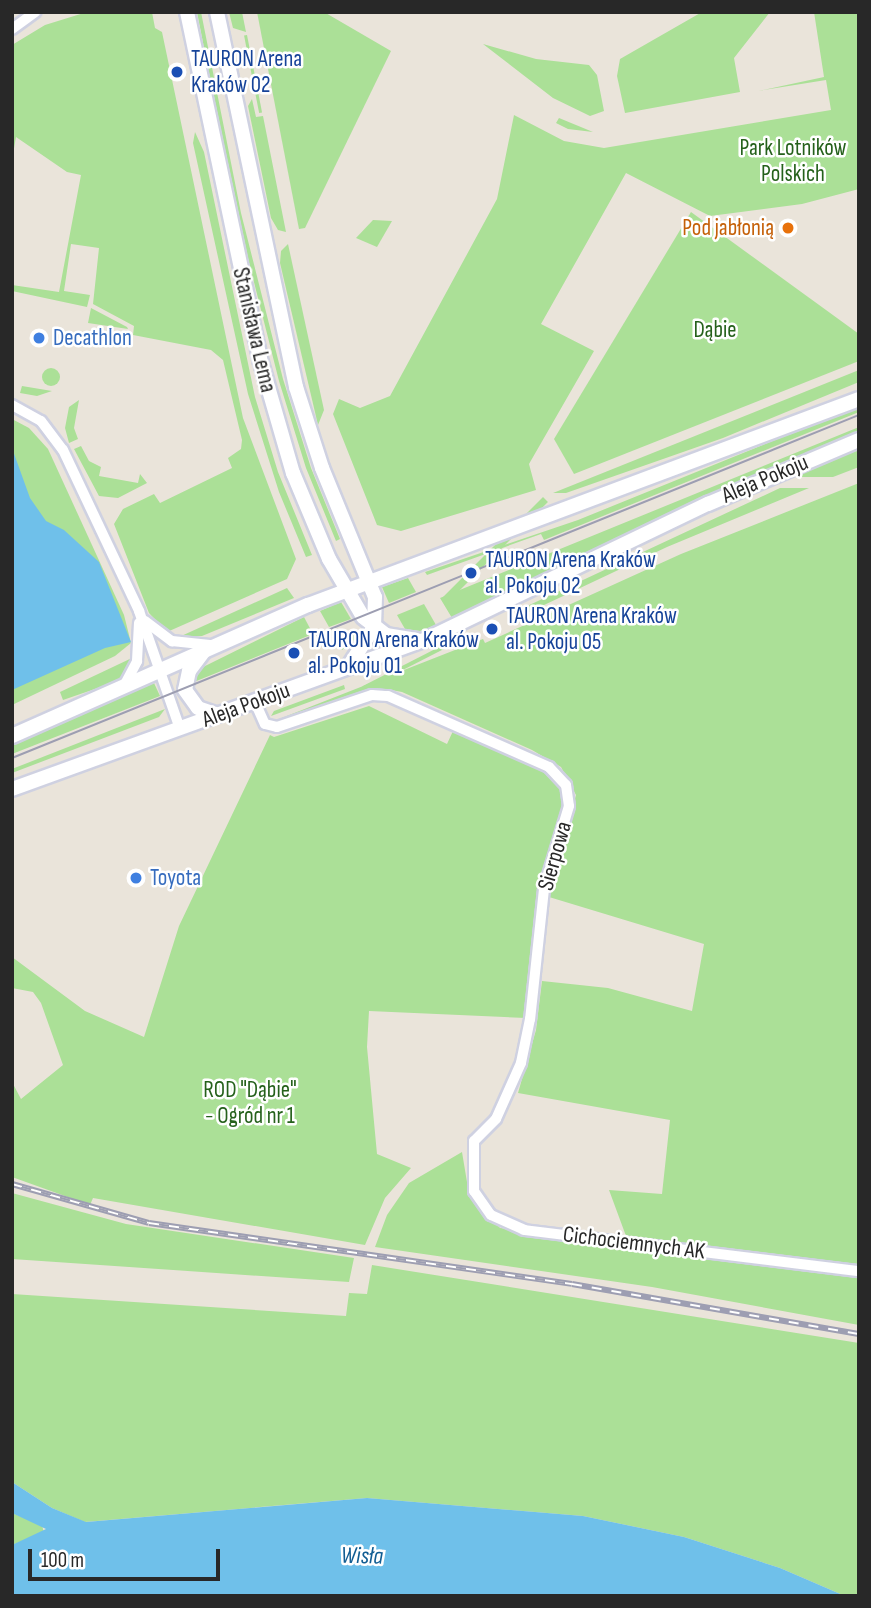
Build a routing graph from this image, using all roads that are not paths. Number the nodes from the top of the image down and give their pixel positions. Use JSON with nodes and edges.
{"nodes":[{"id":1,"x":43,"y":12,"type":"edge"},
{"id":2,"x":187,"y":12,"type":"edge"},
{"id":3,"x":217,"y":12,"type":"edge"},
{"id":4,"x":31,"y":15,"type":"edge"},
{"id":5,"x":12,"y":29,"type":"edge"},
{"id":6,"x":859,"y":399,"type":"edge"},
{"id":7,"x":12,"y":405,"type":"edge"},
{"id":8,"x":859,"y":440,"type":"edge"},
{"id":9,"x":370,"y":580,"type":"junction"},
{"id":10,"x":345,"y":590,"type":"junction"},
{"id":11,"x":139,"y":611,"type":"junction"},
{"id":12,"x":374,"y":627,"type":"junction"},
{"id":13,"x":429,"y":638,"type":"junction"},
{"id":14,"x":210,"y":645,"type":"junction"},
{"id":15,"x":347,"y":668,"type":"junction"},
{"id":16,"x":160,"y":669,"type":"junction"},
{"id":17,"x":122,"y":687,"type":"junction"},
{"id":18,"x":255,"y":702,"type":"junction"},
{"id":19,"x":218,"y":715,"type":"junction"},
{"id":20,"x":180,"y":729,"type":"junction"},
{"id":21,"x":12,"y":736,"type":"edge"},
{"id":22,"x":12,"y":789,"type":"edge"},
{"id":23,"x":474,"y":1141,"type":"joint"},
{"id":24,"x":859,"y":1271,"type":"edge"}],
"edges":[{"from":1,"to":4,"type":"street"},
{"from":2,"to":10,"type":"main road","name":"Stanisława Lema"},
{"from":3,"to":9,"type":"main road","name":"Stanisława Lema"},
{"from":4,"to":5,"type":"street"},
{"from":6,"to":9,"type":"main road","name":"Aleja Pokoju"},
{"from":7,"to":11,"type":"street"},
{"from":8,"to":13,"type":"main road","name":"Aleja Pokoju"},
{"from":9,"to":10,"type":"main road","name":"Aleja Pokoju"},
{"from":9,"to":12,"type":"main road","name":"Stanisława Lema"},
{"from":10,"to":12,"type":"main road","name":"Stanisława Lema"},
{"from":10,"to":14,"type":"main road","name":"Aleja Pokoju"},
{"from":11,"to":14,"type":"street"},
{"from":11,"to":16,"type":"street"},
{"from":11,"to":17,"type":"street"},
{"from":12,"to":13,"type":"main road"},
{"from":12,"to":15,"type":"main road"},
{"from":13,"to":15,"type":"main road","name":"Aleja Pokoju"},
{"from":14,"to":16,"type":"main road","name":"Aleja Pokoju"},
{"from":14,"to":19,"type":"main road"},
{"from":15,"to":18,"type":"main road","name":"Aleja Pokoju"},
{"from":16,"to":17,"type":"main road","name":"Aleja Pokoju"},
{"from":16,"to":20,"type":"street"},
{"from":17,"to":21,"type":"main road","name":"Aleja Pokoju"},
{"from":18,"to":19,"type":"main road","name":"Aleja Pokoju"},
{"from":18,"to":23,"type":"street","name":"Sierpowa"},
{"from":19,"to":20,"type":"main road","name":"Aleja Pokoju"},
{"from":20,"to":22,"type":"main road","name":"Aleja Pokoju"},
{"from":23,"to":24,"type":"street","name":"Cichociemnych AK"}]}
